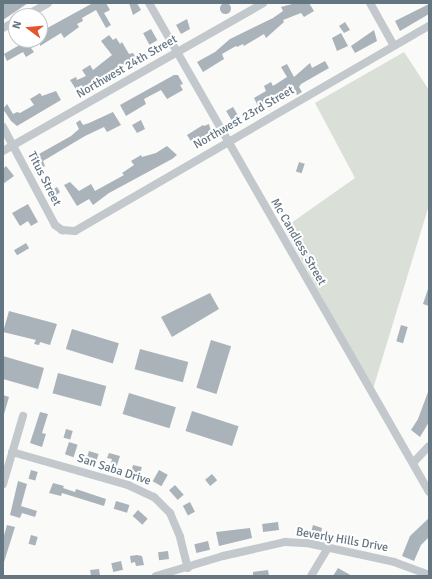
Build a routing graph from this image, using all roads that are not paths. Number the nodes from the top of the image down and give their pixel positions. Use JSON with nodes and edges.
{"nodes":[{"id":1,"x":48,"y":3,"type":"edge"},
{"id":2,"x":149,"y":3,"type":"edge"},
{"id":3,"x":263,"y":3,"type":"edge"},
{"id":4,"x":370,"y":3,"type":"edge"},
{"id":5,"x":39,"y":8,"type":"edge"},
{"id":6,"x":429,"y":26,"type":"edge"},
{"id":7,"x":394,"y":46,"type":"junction"},
{"id":8,"x":177,"y":52,"type":"junction"},
{"id":9,"x":3,"y":126,"type":"edge"},
{"id":10,"x":227,"y":141,"type":"junction"},
{"id":11,"x":13,"y":145,"type":"junction"},
{"id":12,"x":3,"y":151,"type":"edge"},
{"id":13,"x":72,"y":231,"type":"joint"},
{"id":14,"x":23,"y":416,"type":"dead end"},
{"id":15,"x":429,"y":446,"type":"edge"},
{"id":16,"x":12,"y":452,"type":"junction"},
{"id":17,"x":413,"y":464,"type":"junction"},
{"id":18,"x":3,"y":484,"type":"edge"},
{"id":19,"x":429,"y":492,"type":"edge"},
{"id":20,"x":328,"y":548,"type":"junction"},
{"id":21,"x":188,"y":568,"type":"junction"},
{"id":22,"x":429,"y":575,"type":"edge"},
{"id":23,"x":156,"y":576,"type":"edge"},
{"id":24,"x":311,"y":576,"type":"edge"}],
"edges":[{"from":1,"to":5,"type":"street"},
{"from":2,"to":8,"type":"street","name":"Mc Candless Street"},
{"from":3,"to":8,"type":"street","name":"Northwest 24th Street"},
{"from":4,"to":7,"type":"street"},
{"from":6,"to":7,"type":"street","name":"Northwest 23rd Street"},
{"from":7,"to":10,"type":"street","name":"Northwest 23rd Street"},
{"from":8,"to":10,"type":"street","name":"Mc Candless Street"},
{"from":8,"to":11,"type":"street","name":"Northwest 24th Street"},
{"from":9,"to":11,"type":"street","name":"Titus Street"},
{"from":10,"to":13,"type":"street","name":"Northwest 23rd Street"},
{"from":10,"to":17,"type":"street","name":"Mc Candless Street"},
{"from":11,"to":12,"type":"street","name":"Northwest 24th Street"},
{"from":11,"to":13,"type":"street","name":"Titus Street"},
{"from":14,"to":16,"type":"street"},
{"from":15,"to":17,"type":"street"},
{"from":16,"to":18,"type":"street"},
{"from":16,"to":21,"type":"street","name":"San Saba Drive"},
{"from":17,"to":19,"type":"street","name":"Mc Candless Street"},
{"from":20,"to":21,"type":"street","name":"Beverly Hills Drive"},
{"from":20,"to":22,"type":"street","name":"Beverly Hills Drive"},
{"from":20,"to":24,"type":"street"},
{"from":21,"to":23,"type":"street","name":"Beverly Hills Drive"}]}
